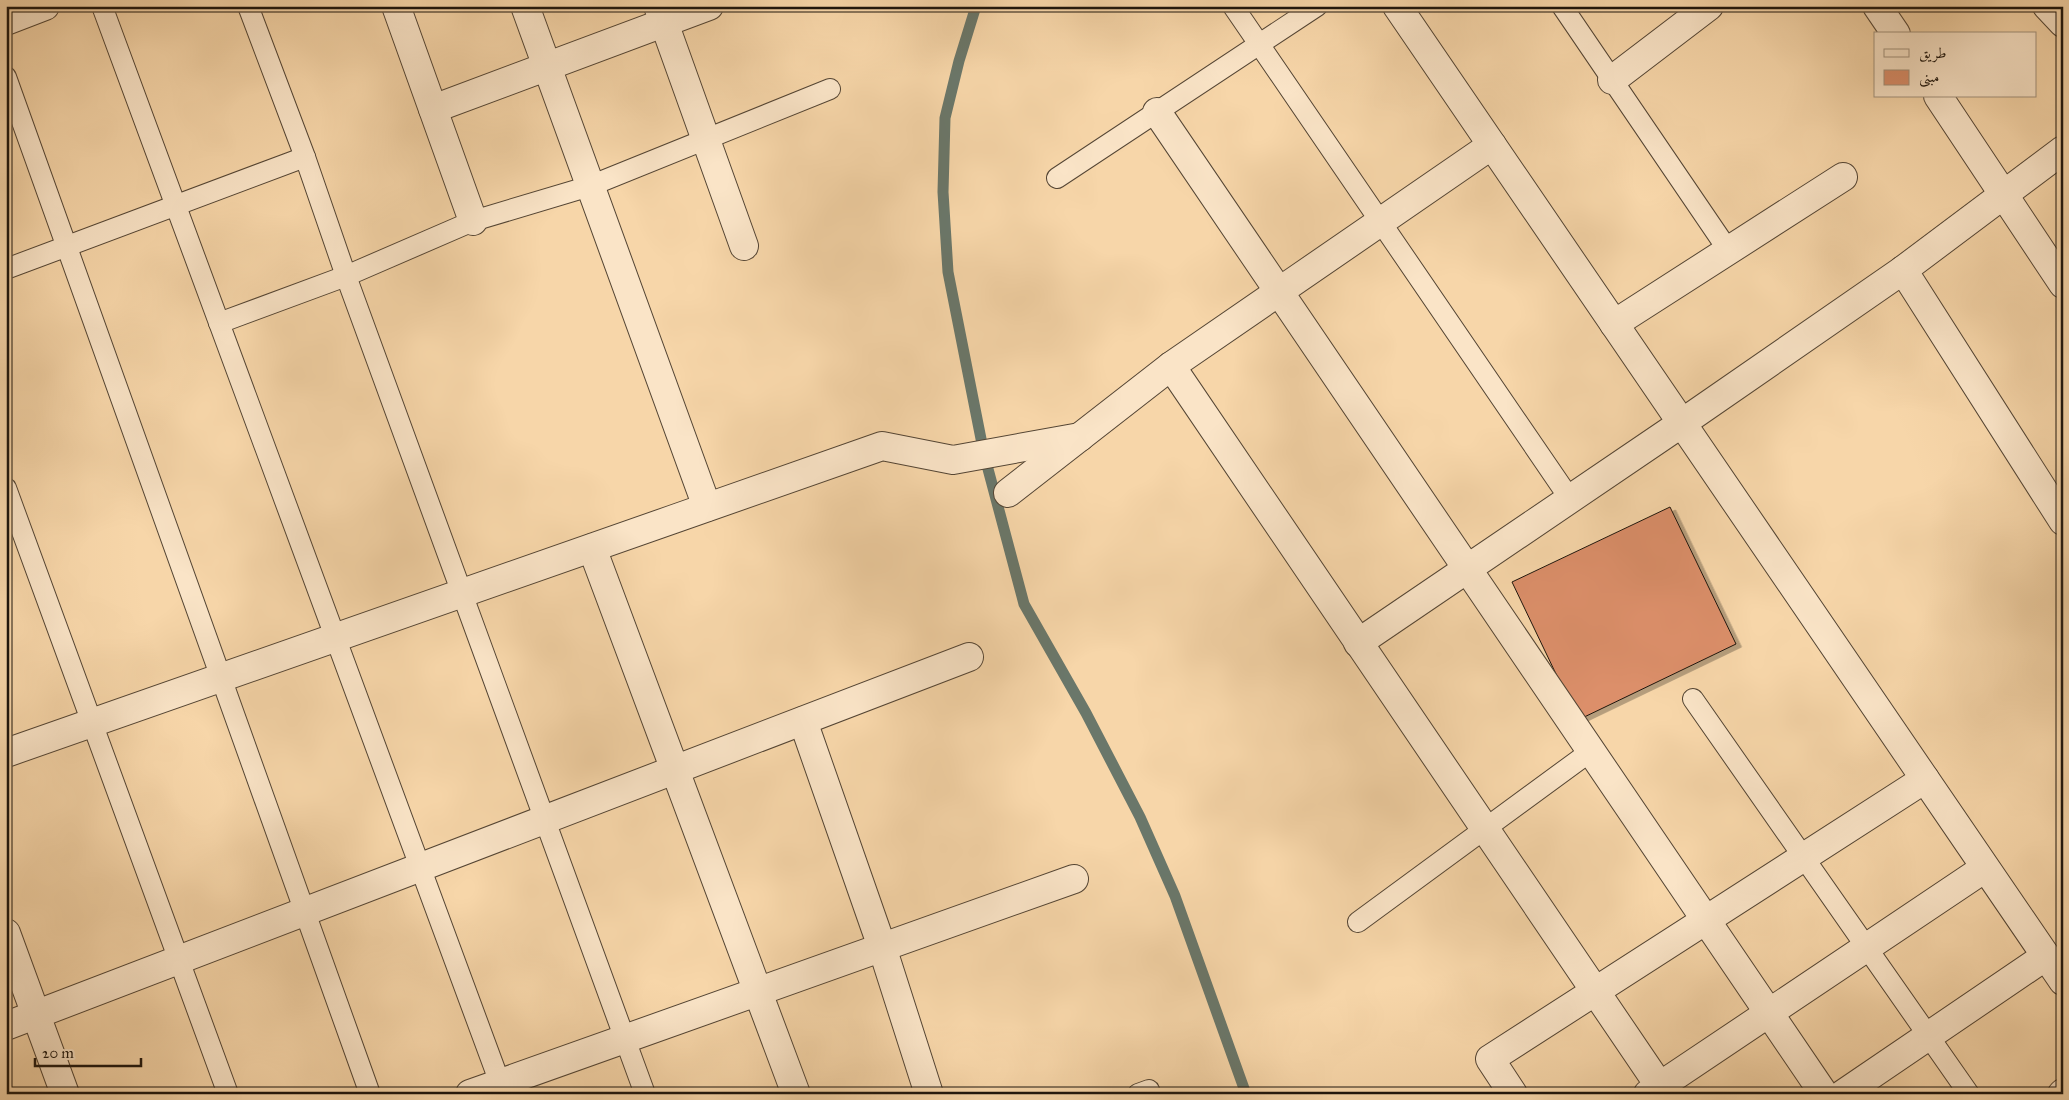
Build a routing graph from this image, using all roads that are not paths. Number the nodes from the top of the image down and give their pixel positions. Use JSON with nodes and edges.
{"nodes":[{"id":1,"x":45,"y":6,"type":"edge"},
{"id":2,"x":102,"y":6,"type":"edge"},
{"id":3,"x":248,"y":6,"type":"edge"},
{"id":4,"x":396,"y":6,"type":"edge"},
{"id":5,"x":525,"y":6,"type":"edge"},
{"id":6,"x":709,"y":6,"type":"edge"},
{"id":7,"x":1233,"y":6,"type":"edge"},
{"id":8,"x":1317,"y":6,"type":"edge"},
{"id":9,"x":1397,"y":6,"type":"edge"},
{"id":10,"x":1562,"y":6,"type":"edge"},
{"id":11,"x":1710,"y":6,"type":"edge"},
{"id":12,"x":1877,"y":6,"type":"edge"},
{"id":13,"x":2047,"y":6,"type":"edge"},
{"id":14,"x":661,"y":15,"type":"edge"},
{"id":15,"x":6,"y":21,"type":"edge"},
{"id":16,"x":2063,"y":23,"type":"edge"},
{"id":17,"x":1895,"y":32,"type":"edge"},
{"id":18,"x":1259,"y":45,"type":"junction"},
{"id":19,"x":547,"y":67,"type":"junction"},
{"id":20,"x":6,"y":77,"type":"edge"},
{"id":21,"x":1612,"y":80,"type":"junction"},
{"id":22,"x":830,"y":88,"type":"dead end"},
{"id":23,"x":1939,"y":98,"type":"edge"},
{"id":24,"x":433,"y":109,"type":"junction"},
{"id":25,"x":1157,"y":112,"type":"junction"},
{"id":26,"x":705,"y":139,"type":"junction"},
{"id":27,"x":1492,"y":144,"type":"junction"},
{"id":28,"x":2063,"y":150,"type":"edge"},
{"id":29,"x":305,"y":157,"type":"junction"},
{"id":30,"x":1843,"y":177,"type":"dead end"},
{"id":31,"x":1057,"y":178,"type":"dead end"},
{"id":32,"x":590,"y":186,"type":"junction"},
{"id":33,"x":2004,"y":194,"type":"junction"},
{"id":34,"x":176,"y":205,"type":"junction"},
{"id":35,"x":473,"y":221,"type":"junction"},
{"id":36,"x":1380,"y":222,"type":"junction"},
{"id":37,"x":67,"y":246,"type":"junction"},
{"id":38,"x":744,"y":246,"type":"dead end"},
{"id":39,"x":1728,"y":250,"type":"junction"},
{"id":40,"x":6,"y":269,"type":"edge"},
{"id":41,"x":1903,"y":270,"type":"junction"},
{"id":42,"x":346,"y":276,"type":"junction"},
{"id":43,"x":2063,"y":284,"type":"edge"},
{"id":44,"x":1280,"y":292,"type":"junction"},
{"id":45,"x":219,"y":323,"type":"junction"},
{"id":46,"x":1614,"y":324,"type":"junction"},
{"id":47,"x":1171,"y":366,"type":"junction"},
{"id":48,"x":1682,"y":423,"type":"junction"},
{"id":49,"x":1080,"y":437,"type":"junction"},
{"id":50,"x":6,"y":488,"type":"edge"},
{"id":51,"x":1008,"y":493,"type":"dead end"},
{"id":52,"x":1570,"y":499,"type":"junction"},
{"id":53,"x":707,"y":507,"type":"junction"},
{"id":54,"x":10,"y":513,"type":"edge"},
{"id":55,"x":2063,"y":521,"type":"edge"},
{"id":56,"x":592,"y":548,"type":"junction"},
{"id":57,"x":1468,"y":569,"type":"junction"},
{"id":58,"x":462,"y":593,"type":"junction"},
{"id":59,"x":336,"y":637,"type":"junction"},
{"id":60,"x":1358,"y":643,"type":"junction"},
{"id":61,"x":970,"y":657,"type":"dead end"},
{"id":62,"x":221,"y":680,"type":"junction"},
{"id":63,"x":1693,"y":699,"type":"dead end"},
{"id":64,"x":803,"y":722,"type":"junction"},
{"id":65,"x":93,"y":723,"type":"junction"},
{"id":66,"x":1591,"y":751,"type":"junction"},
{"id":67,"x":6,"y":753,"type":"edge"},
{"id":68,"x":675,"y":770,"type":"junction"},
{"id":69,"x":1925,"y":779,"type":"junction"},
{"id":70,"x":545,"y":820,"type":"junction"},
{"id":71,"x":1485,"y":828,"type":"junction"},
{"id":72,"x":1804,"y":857,"type":"junction"},
{"id":73,"x":421,"y":868,"type":"junction"},
{"id":74,"x":1985,"y":868,"type":"junction"},
{"id":75,"x":1074,"y":879,"type":"dead end"},
{"id":76,"x":305,"y":912,"type":"junction"},
{"id":77,"x":1706,"y":920,"type":"junction"},
{"id":78,"x":1358,"y":922,"type":"dead end"},
{"id":79,"x":6,"y":933,"type":"edge"},
{"id":80,"x":882,"y":947,"type":"junction"},
{"id":81,"x":1866,"y":947,"type":"junction"},
{"id":82,"x":2046,"y":956,"type":"junction"},
{"id":83,"x":180,"y":961,"type":"junction"},
{"id":84,"x":2063,"y":981,"type":"edge"},
{"id":85,"x":759,"y":991,"type":"junction"},
{"id":86,"x":1595,"y":991,"type":"junction"},
{"id":87,"x":1768,"y":1012,"type":"junction"},
{"id":88,"x":37,"y":1016,"type":"junction"},
{"id":89,"x":6,"y":1026,"type":"edge"},
{"id":90,"x":1928,"y":1036,"type":"junction"},
{"id":91,"x":624,"y":1039,"type":"junction"},
{"id":92,"x":502,"y":1088,"type":"edge"},
{"id":93,"x":1657,"y":1091,"type":"edge"},
{"id":94,"x":65,"y":1094,"type":"edge"},
{"id":95,"x":228,"y":1094,"type":"edge"},
{"id":96,"x":370,"y":1094,"type":"edge"},
{"id":97,"x":470,"y":1094,"type":"edge"},
{"id":98,"x":645,"y":1094,"type":"edge"},
{"id":99,"x":796,"y":1094,"type":"edge"},
{"id":100,"x":929,"y":1094,"type":"edge"},
{"id":101,"x":1513,"y":1094,"type":"edge"},
{"id":102,"x":1824,"y":1094,"type":"edge"},
{"id":103,"x":1843,"y":1094,"type":"edge"},
{"id":104,"x":1969,"y":1094,"type":"edge"}],
"edges":[{"from":1,"to":15,"type":"street"},
{"from":2,"to":34,"type":"lane"},
{"from":3,"to":29,"type":"lane"},
{"from":4,"to":24,"type":"street"},
{"from":5,"to":19,"type":"street"},
{"from":6,"to":14,"type":"street"},
{"from":7,"to":18,"type":"lane"},
{"from":8,"to":18,"type":"lane"},
{"from":9,"to":27,"type":"street"},
{"from":10,"to":21,"type":"lane"},
{"from":11,"to":21,"type":"street"},
{"from":12,"to":17,"type":"street"},
{"from":13,"to":16,"type":"street"},
{"from":14,"to":19,"type":"street"},
{"from":14,"to":26,"type":"street"},
{"from":18,"to":25,"type":"lane"},
{"from":18,"to":36,"type":"lane"},
{"from":19,"to":24,"type":"street"},
{"from":19,"to":32,"type":"street"},
{"from":20,"to":37,"type":"lane"},
{"from":21,"to":39,"type":"lane"},
{"from":22,"to":26,"type":"lane"},
{"from":23,"to":33,"type":"street"},
{"from":24,"to":35,"type":"street"},
{"from":25,"to":31,"type":"lane"},
{"from":25,"to":44,"type":"street"},
{"from":26,"to":32,"type":"lane"},
{"from":26,"to":38,"type":"street"},
{"from":27,"to":36,"type":"street"},
{"from":27,"to":46,"type":"street"},
{"from":28,"to":33,"type":"street"},
{"from":29,"to":34,"type":"lane"},
{"from":29,"to":42,"type":"lane"},
{"from":30,"to":39,"type":"street"},
{"from":32,"to":35,"type":"lane"},
{"from":32,"to":53,"type":"street"},
{"from":33,"to":41,"type":"street"},
{"from":33,"to":43,"type":"street"},
{"from":34,"to":37,"type":"lane"},
{"from":34,"to":45,"type":"lane"},
{"from":35,"to":42,"type":"lane"},
{"from":36,"to":44,"type":"street"},
{"from":36,"to":52,"type":"lane"},
{"from":37,"to":40,"type":"lane"},
{"from":37,"to":62,"type":"lane"},
{"from":39,"to":46,"type":"street"},
{"from":41,"to":48,"type":"street"},
{"from":41,"to":55,"type":"street"},
{"from":42,"to":45,"type":"lane"},
{"from":42,"to":58,"type":"lane"},
{"from":44,"to":47,"type":"street"},
{"from":44,"to":57,"type":"street"},
{"from":45,"to":59,"type":"lane"},
{"from":46,"to":48,"type":"street"},
{"from":47,"to":49,"type":"street"},
{"from":47,"to":60,"type":"street"},
{"from":48,"to":52,"type":"street"},
{"from":48,"to":69,"type":"street"},
{"from":49,"to":51,"type":"street"},
{"from":49,"to":53,"type":"street"},
{"from":50,"to":54,"type":"lane"},
{"from":52,"to":57,"type":"street"},
{"from":53,"to":56,"type":"street"},
{"from":54,"to":65,"type":"lane"},
{"from":56,"to":58,"type":"street"},
{"from":56,"to":68,"type":"street"},
{"from":57,"to":60,"type":"street"},
{"from":57,"to":66,"type":"street"},
{"from":58,"to":59,"type":"street"},
{"from":58,"to":70,"type":"lane"},
{"from":59,"to":62,"type":"street"},
{"from":59,"to":73,"type":"lane"},
{"from":60,"to":71,"type":"street"},
{"from":61,"to":64,"type":"street"},
{"from":62,"to":65,"type":"street"},
{"from":62,"to":76,"type":"lane"},
{"from":63,"to":72,"type":"lane"},
{"from":64,"to":68,"type":"street"},
{"from":64,"to":80,"type":"street"},
{"from":65,"to":67,"type":"street"},
{"from":65,"to":83,"type":"lane"},
{"from":66,"to":71,"type":"lane"},
{"from":66,"to":77,"type":"street"},
{"from":68,"to":70,"type":"street"},
{"from":68,"to":85,"type":"street"},
{"from":69,"to":72,"type":"street"},
{"from":69,"to":74,"type":"street"},
{"from":70,"to":73,"type":"street"},
{"from":70,"to":91,"type":"lane"},
{"from":71,"to":78,"type":"lane"},
{"from":71,"to":86,"type":"street"},
{"from":72,"to":77,"type":"street"},
{"from":72,"to":81,"type":"lane"},
{"from":73,"to":76,"type":"street"},
{"from":73,"to":92,"type":"lane"},
{"from":74,"to":81,"type":"street"},
{"from":74,"to":82,"type":"street"},
{"from":75,"to":80,"type":"street"},
{"from":76,"to":83,"type":"street"},
{"from":76,"to":96,"type":"lane"},
{"from":77,"to":86,"type":"street"},
{"from":77,"to":87,"type":"street"},
{"from":79,"to":88,"type":"street"},
{"from":80,"to":85,"type":"street"},
{"from":80,"to":100,"type":"street"},
{"from":81,"to":87,"type":"street"},
{"from":81,"to":90,"type":"lane"},
{"from":82,"to":84,"type":"street"},
{"from":82,"to":90,"type":"street"},
{"from":83,"to":88,"type":"street"},
{"from":83,"to":95,"type":"lane"},
{"from":85,"to":91,"type":"street"},
{"from":85,"to":99,"type":"street"},
{"from":86,"to":93,"type":"street"},
{"from":86,"to":101,"type":"street"},
{"from":87,"to":93,"type":"street"},
{"from":87,"to":102,"type":"street"},
{"from":88,"to":89,"type":"street"},
{"from":88,"to":94,"type":"street"},
{"from":90,"to":103,"type":"street"},
{"from":90,"to":104,"type":"lane"},
{"from":91,"to":92,"type":"street"},
{"from":91,"to":98,"type":"lane"},
{"from":92,"to":97,"type":"street"}]}
